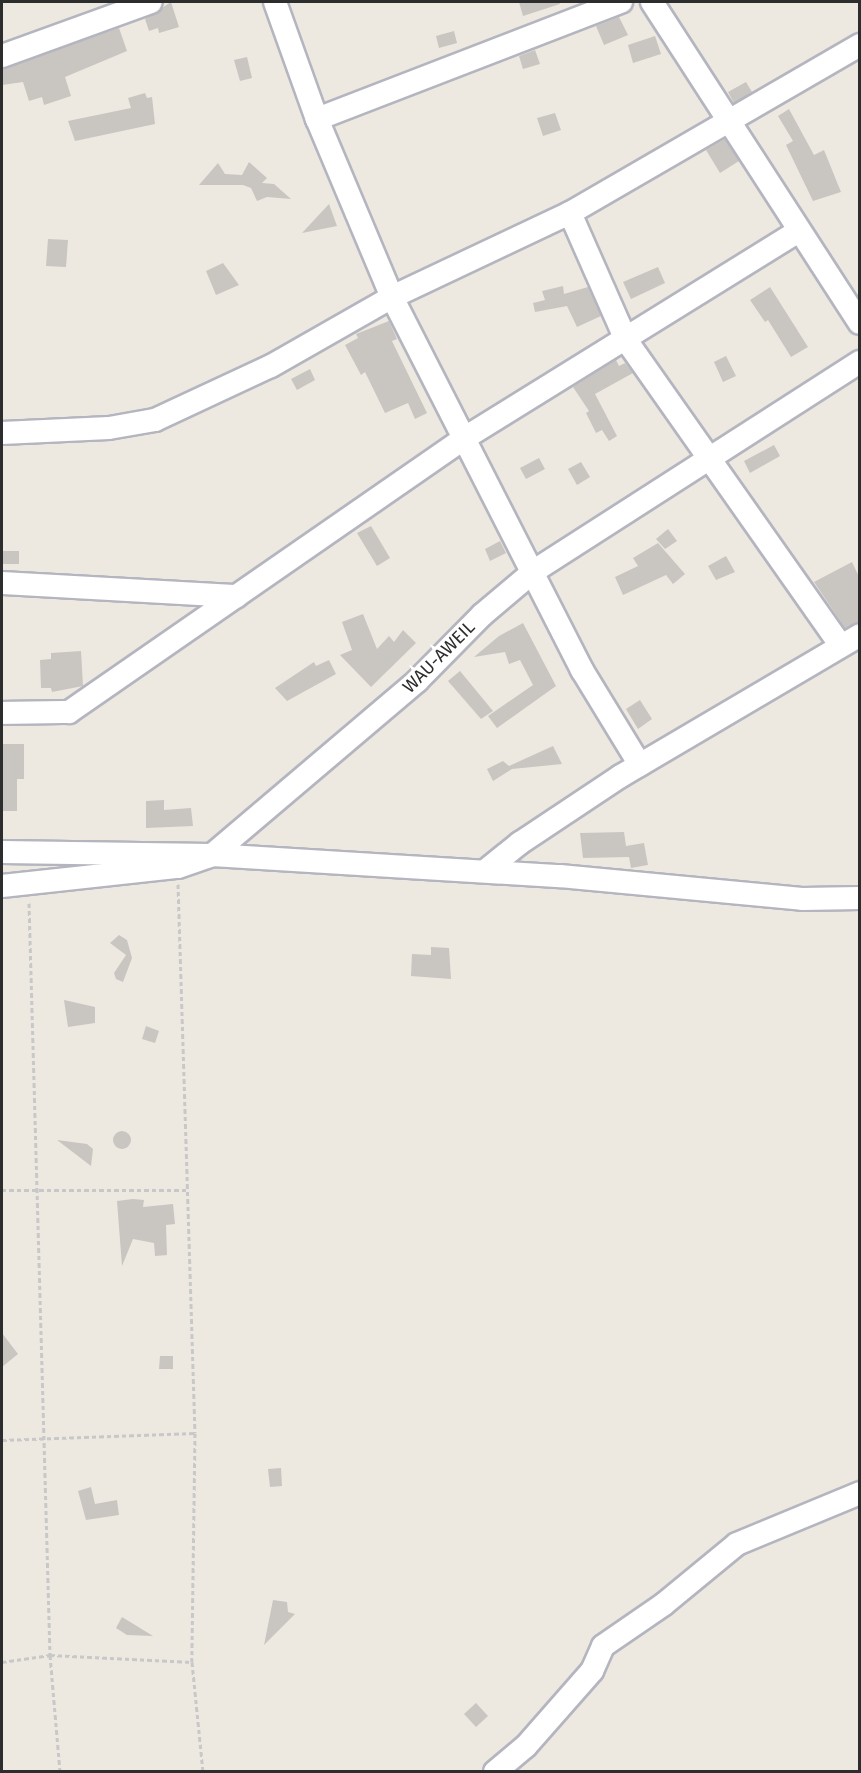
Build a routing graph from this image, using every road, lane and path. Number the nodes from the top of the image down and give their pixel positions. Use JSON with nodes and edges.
{"nodes":[{"id":1,"x":151,"y":2,"type":"edge"},
{"id":2,"x":275,"y":2,"type":"edge"},
{"id":3,"x":621,"y":2,"type":"edge"},
{"id":4,"x":652,"y":2,"type":"edge"},
{"id":5,"x":860,"y":45,"type":"edge"},
{"id":6,"x":2,"y":56,"type":"edge"},
{"id":7,"x":317,"y":119,"type":"junction"},
{"id":8,"x":727,"y":119,"type":"junction"},
{"id":9,"x":570,"y":213,"type":"junction"},
{"id":10,"x":799,"y":231,"type":"junction"},
{"id":11,"x":392,"y":297,"type":"junction"},
{"id":12,"x":860,"y":323,"type":"edge"},
{"id":13,"x":626,"y":340,"type":"junction"},
{"id":14,"x":860,"y":362,"type":"edge"},
{"id":15,"x":2,"y":433,"type":"edge"},
{"id":16,"x":463,"y":439,"type":"junction"},
{"id":17,"x":709,"y":458,"type":"junction"},
{"id":18,"x":534,"y":571,"type":"junction"},
{"id":19,"x":2,"y":583,"type":"edge"},
{"id":20,"x":237,"y":596,"type":"junction"},
{"id":21,"x":850,"y":640,"type":"edge"},
{"id":22,"x":2,"y":713,"type":"edge"},
{"id":23,"x":640,"y":765,"type":"junction"},
{"id":24,"x":2,"y":852,"type":"edge"},
{"id":25,"x":212,"y":855,"type":"junction"},
{"id":26,"x":178,"y":867,"type":"junction"},
{"id":27,"x":485,"y":871,"type":"junction"},
{"id":28,"x":29,"y":883,"type":"junction"},
{"id":29,"x":2,"y":886,"type":"edge"},
{"id":30,"x":860,"y":898,"type":"edge"},
{"id":31,"x":2,"y":1190,"type":"edge"},
{"id":32,"x":187,"y":1190,"type":"junction"},
{"id":33,"x":36,"y":1191,"type":"junction"},
{"id":34,"x":195,"y":1433,"type":"junction"},
{"id":35,"x":2,"y":1440,"type":"edge"},
{"id":36,"x":46,"y":1440,"type":"junction"},
{"id":37,"x":860,"y":1493,"type":"edge"},
{"id":38,"x":50,"y":1655,"type":"junction"},
{"id":39,"x":2,"y":1662,"type":"edge"},
{"id":40,"x":192,"y":1662,"type":"junction"},
{"id":41,"x":60,"y":1772,"type":"edge"},
{"id":42,"x":203,"y":1772,"type":"edge"},
{"id":43,"x":495,"y":1772,"type":"edge"}],
"edges":[{"from":1,"to":6,"type":"street"},
{"from":2,"to":7,"type":"street"},
{"from":3,"to":7,"type":"street"},
{"from":4,"to":8,"type":"street"},
{"from":5,"to":8,"type":"street"},
{"from":7,"to":11,"type":"street"},
{"from":8,"to":9,"type":"street"},
{"from":8,"to":10,"type":"street"},
{"from":9,"to":11,"type":"street"},
{"from":9,"to":13,"type":"street"},
{"from":10,"to":12,"type":"street"},
{"from":10,"to":13,"type":"street"},
{"from":11,"to":15,"type":"street"},
{"from":11,"to":16,"type":"street"},
{"from":13,"to":16,"type":"street"},
{"from":13,"to":17,"type":"street"},
{"from":14,"to":17,"type":"street","name":"WAU-AWEIL"},
{"from":16,"to":18,"type":"street"},
{"from":16,"to":20,"type":"street"},
{"from":17,"to":18,"type":"street","name":"WAU-AWEIL"},
{"from":17,"to":21,"type":"street"},
{"from":18,"to":23,"type":"street"},
{"from":18,"to":25,"type":"street","name":"WAU-AWEIL"},
{"from":19,"to":20,"type":"street"},
{"from":20,"to":22,"type":"street"},
{"from":21,"to":23,"type":"street"},
{"from":23,"to":27,"type":"street"},
{"from":24,"to":25,"type":"street"},
{"from":25,"to":26,"type":"street","name":"WAU-AWEIL"},
{"from":25,"to":27,"type":"street"},
{"from":26,"to":28,"type":"street","name":"WAU-AWEIL"},
{"from":26,"to":32,"type":"path"},
{"from":27,"to":30,"type":"street"},
{"from":28,"to":29,"type":"street","name":"WAU-AWEIL"},
{"from":28,"to":33,"type":"path"},
{"from":31,"to":33,"type":"path"},
{"from":32,"to":33,"type":"path"},
{"from":32,"to":34,"type":"path"},
{"from":33,"to":36,"type":"path"},
{"from":34,"to":36,"type":"path"},
{"from":34,"to":40,"type":"path"},
{"from":35,"to":36,"type":"path"},
{"from":36,"to":38,"type":"path"},
{"from":37,"to":43,"type":"street"},
{"from":38,"to":39,"type":"path"},
{"from":38,"to":40,"type":"path"},
{"from":38,"to":41,"type":"path"},
{"from":40,"to":42,"type":"path"}]}
